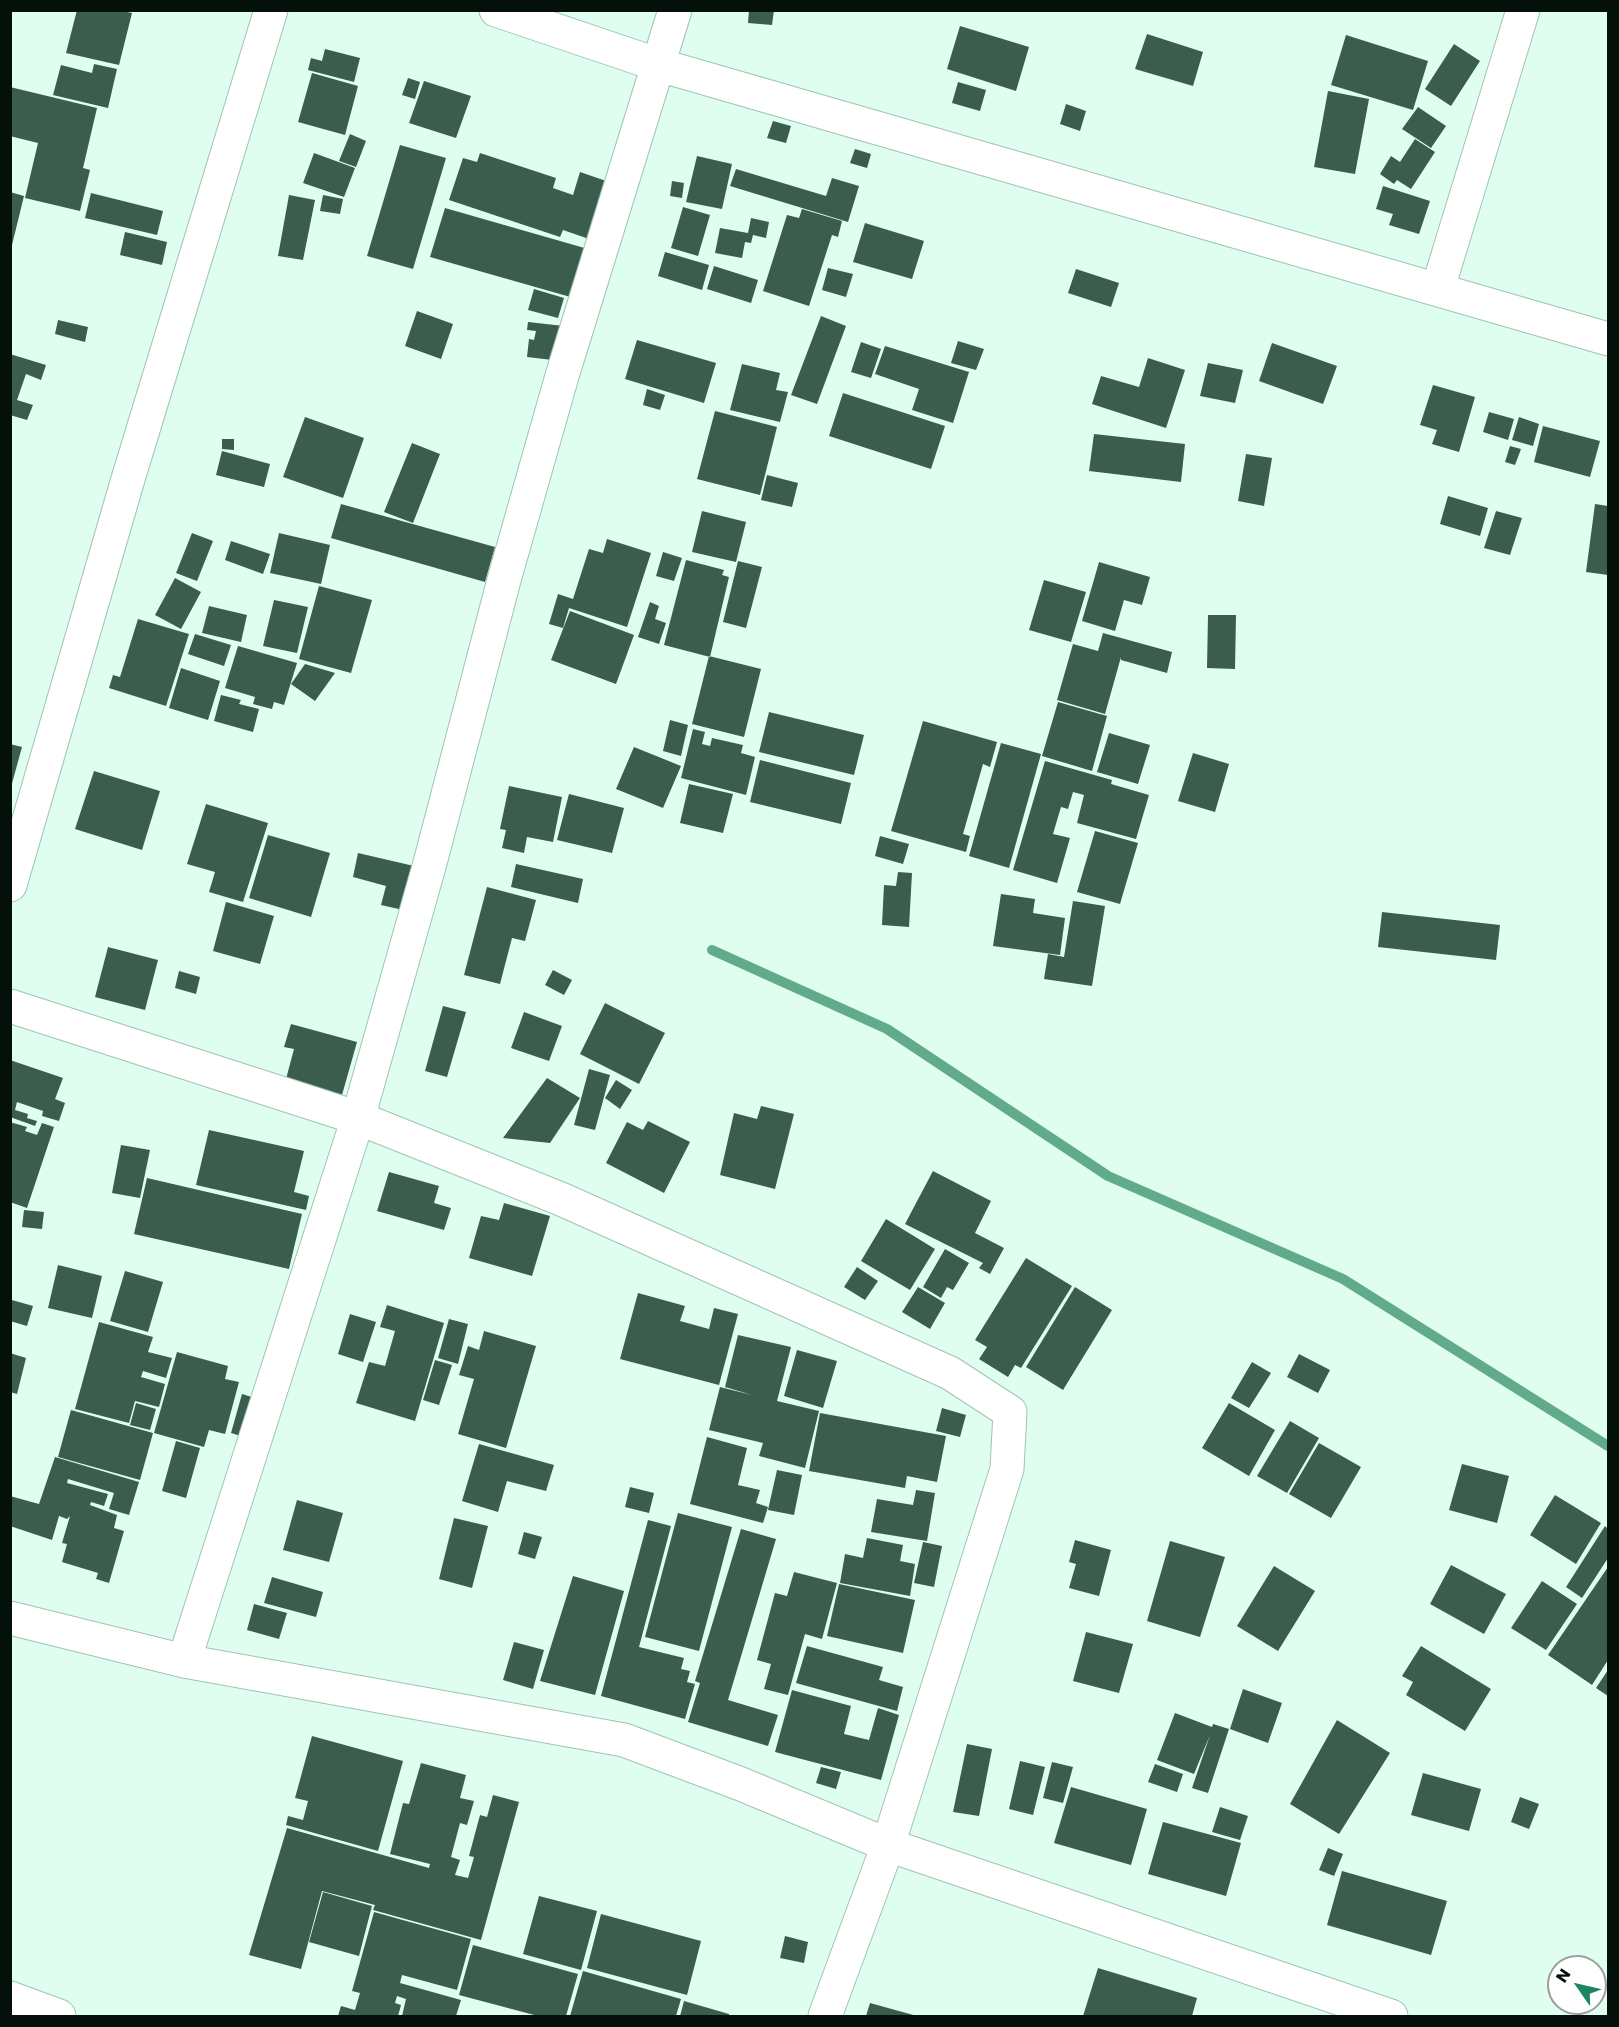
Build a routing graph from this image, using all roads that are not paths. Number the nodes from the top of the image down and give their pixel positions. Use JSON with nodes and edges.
{"nodes":[{"id":1,"x":271,"y":10,"type":"edge"},
{"id":2,"x":496,"y":10,"type":"edge"},
{"id":3,"x":675,"y":10,"type":"edge"},
{"id":4,"x":1524,"y":10,"type":"edge"},
{"id":5,"x":659,"y":65,"type":"junction"},
{"id":6,"x":1438,"y":288,"type":"junction"},
{"id":7,"x":1608,"y":339,"type":"edge"},
{"id":8,"x":10,"y":885,"type":"edge"},
{"id":9,"x":10,"y":1006,"type":"edge"},
{"id":10,"x":358,"y":1118,"type":"junction"},
{"id":11,"x":10,"y":1618,"type":"edge"},
{"id":12,"x":184,"y":1661,"type":"junction"},
{"id":13,"x":888,"y":1845,"type":"junction"},
{"id":14,"x":10,"y":1998,"type":"edge"},
{"id":15,"x":59,"y":2016,"type":"edge"},
{"id":16,"x":825,"y":2016,"type":"edge"},
{"id":17,"x":1391,"y":2016,"type":"edge"}],
"edges":[{"from":1,"to":8,"type":"street"},
{"from":2,"to":5,"type":"street"},
{"from":3,"to":5,"type":"street"},
{"from":4,"to":6,"type":"street"},
{"from":5,"to":6,"type":"street"},
{"from":5,"to":10,"type":"street"},
{"from":6,"to":7,"type":"street"},
{"from":9,"to":10,"type":"street"},
{"from":10,"to":12,"type":"street"},
{"from":10,"to":13,"type":"street"},
{"from":11,"to":12,"type":"street"},
{"from":12,"to":13,"type":"street"},
{"from":13,"to":16,"type":"street"},
{"from":13,"to":17,"type":"street"},
{"from":14,"to":15,"type":"street"}]}
